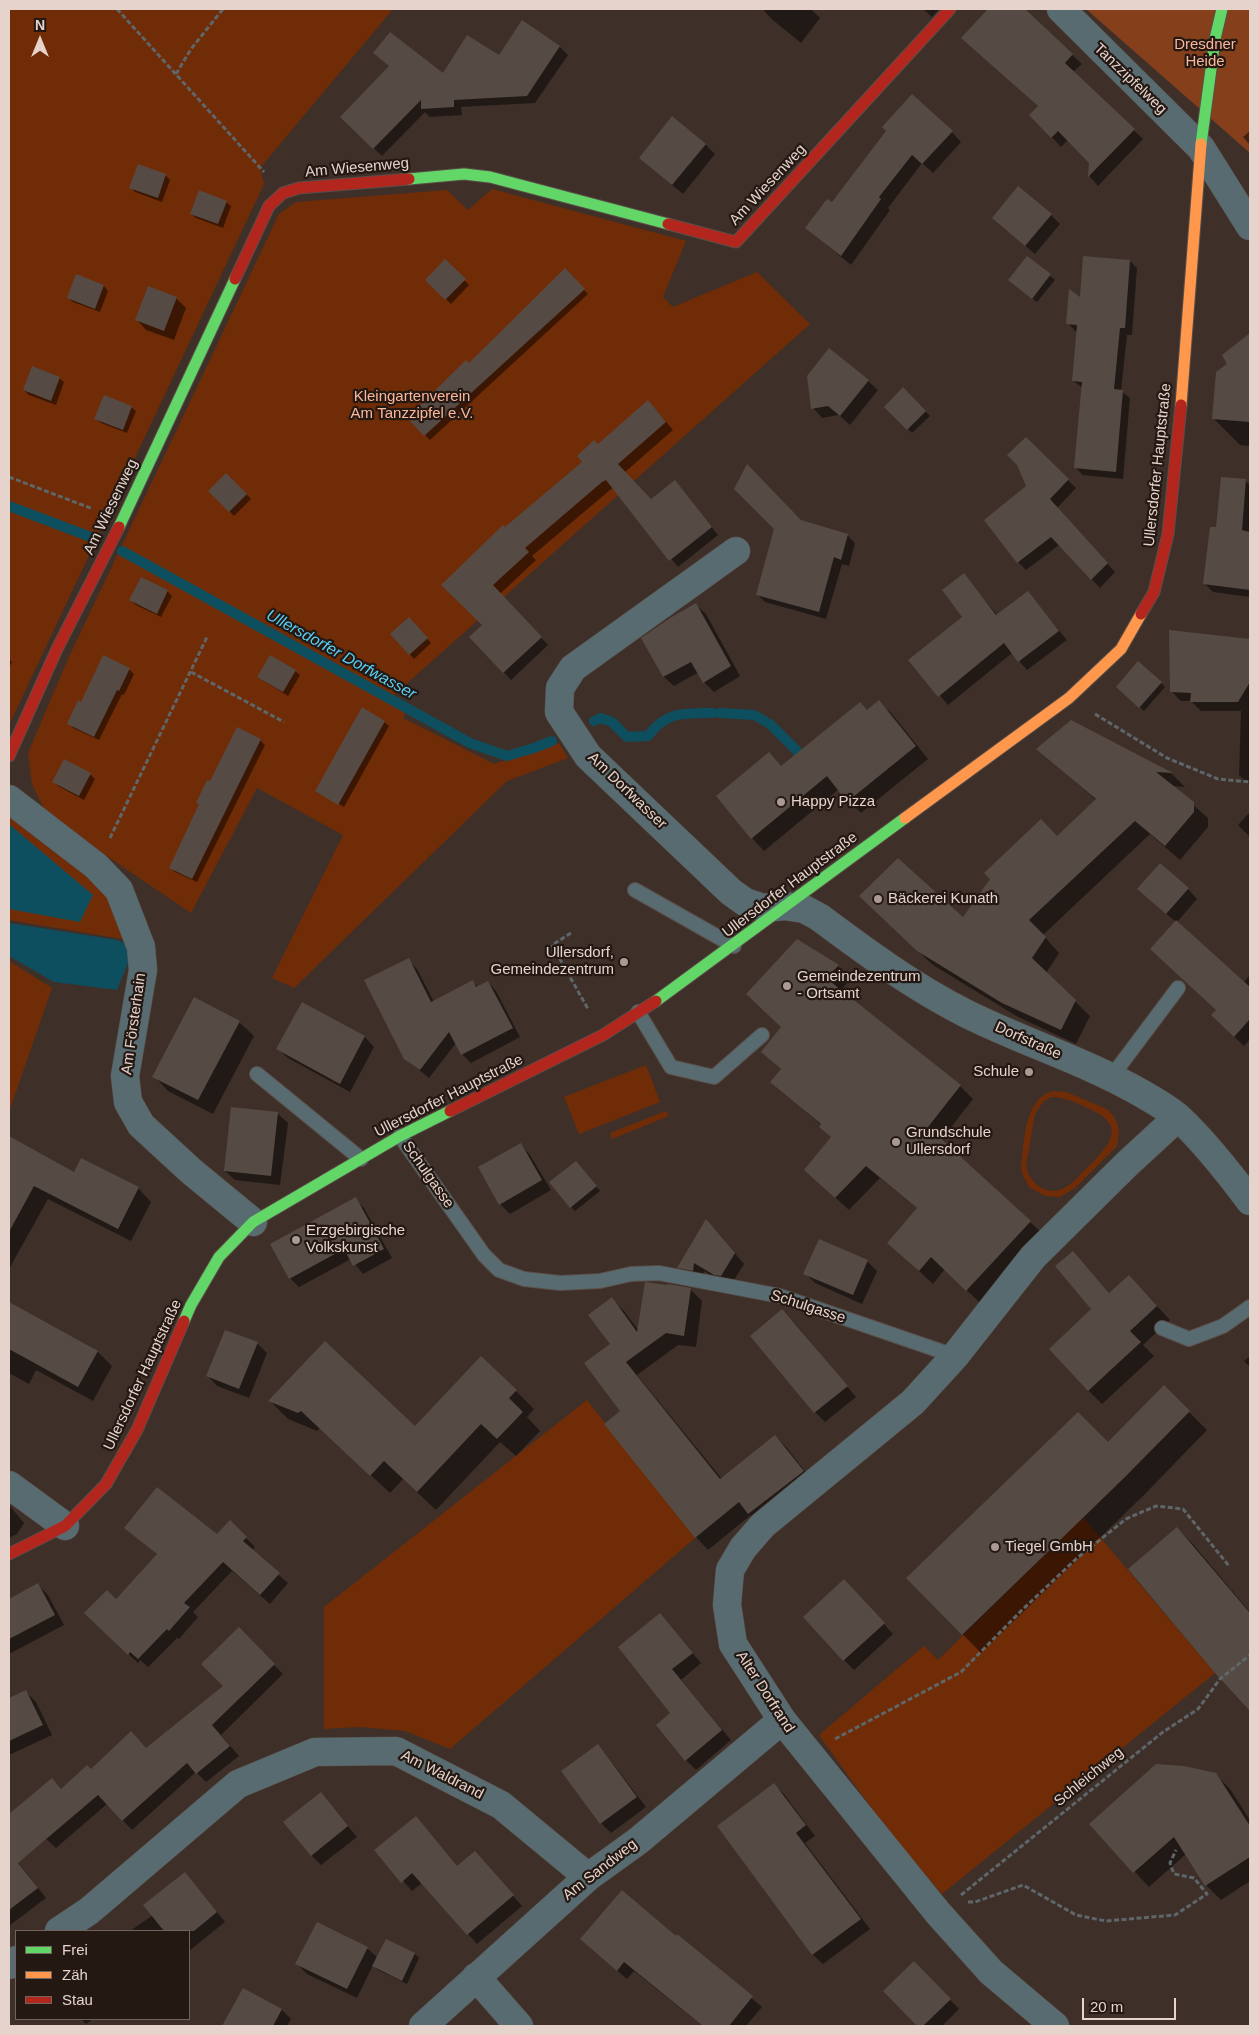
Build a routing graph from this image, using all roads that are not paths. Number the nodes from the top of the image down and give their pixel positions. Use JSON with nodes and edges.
{"nodes":[{"id":1,"x":950,"y":9,"type":"edge"},
{"id":2,"x":1061,"y":9,"type":"edge"},
{"id":3,"x":1222,"y":9,"type":"edge"},
{"id":4,"x":1201,"y":148,"type":"junction"},
{"id":5,"x":1250,"y":226,"type":"edge"},
{"id":6,"x":736,"y":551,"type":"dead end"},
{"id":7,"x":9,"y":756,"type":"edge"},
{"id":8,"x":9,"y":799,"type":"edge"},
{"id":9,"x":635,"y":890,"type":"dead end"},
{"id":10,"x":785,"y":906,"type":"junction"},
{"id":11,"x":734,"y":946,"type":"junction"},
{"id":12,"x":1178,"y":988,"type":"dead end"},
{"id":13,"x":638,"y":1012,"type":"junction"},
{"id":14,"x":762,"y":1035,"type":"dead end"},
{"id":15,"x":257,"y":1074,"type":"dead end"},
{"id":16,"x":1112,"y":1076,"type":"junction"},
{"id":17,"x":1178,"y":1117,"type":"junction"},
{"id":18,"x":400,"y":1136,"type":"junction"},
{"id":19,"x":361,"y":1159,"type":"junction"},
{"id":20,"x":1247,"y":1191,"type":"edge"},
{"id":21,"x":253,"y":1222,"type":"junction"},
{"id":22,"x":1250,"y":1308,"type":"edge"},
{"id":23,"x":1162,"y":1328,"type":"dead end"},
{"id":24,"x":955,"y":1356,"type":"junction"},
{"id":25,"x":9,"y":1485,"type":"edge"},
{"id":26,"x":65,"y":1526,"type":"junction"},
{"id":27,"x":9,"y":1554,"type":"edge"},
{"id":28,"x":782,"y":1720,"type":"junction"},
{"id":29,"x":588,"y":1877,"type":"junction"},
{"id":30,"x":60,"y":1930,"type":"edge"},
{"id":31,"x":476,"y":1977,"type":"junction"},
{"id":32,"x":423,"y":2026,"type":"edge"},
{"id":33,"x":520,"y":2026,"type":"edge"},
{"id":34,"x":1055,"y":2026,"type":"edge"}],
"edges":[{"from":1,"to":7,"type":"main road","name":"Am Wiesenweg"},
{"from":2,"to":4,"type":"street","name":"Tanzzipfelweg"},
{"from":3,"to":4,"type":"main road","name":"Ullersdorfer Hauptstraße"},
{"from":4,"to":5,"type":"street","name":"Tanzzipfelweg"},
{"from":4,"to":10,"type":"main road","name":"Ullersdorfer Hauptstraße"},
{"from":6,"to":10,"type":"street","name":"Am Dorfwasser"},
{"from":8,"to":21,"type":"street","name":"Am Försterhain"},
{"from":9,"to":11,"type":"lane"},
{"from":10,"to":11,"type":"main road","name":"Ullersdorfer Hauptstraße"},
{"from":10,"to":16,"type":"street","name":"Dorfstraße"},
{"from":11,"to":13,"type":"main road","name":"Ullersdorfer Hauptstraße"},
{"from":12,"to":16,"type":"lane"},
{"from":13,"to":14,"type":"lane"},
{"from":13,"to":18,"type":"main road","name":"Ullersdorfer Hauptstraße"},
{"from":15,"to":19,"type":"lane"},
{"from":16,"to":17,"type":"street","name":"Dorfstraße"},
{"from":17,"to":20,"type":"street","name":"Dorfstraße"},
{"from":17,"to":24,"type":"street"},
{"from":18,"to":19,"type":"main road","name":"Ullersdorfer Hauptstraße"},
{"from":18,"to":24,"type":"lane","name":"Schulgasse"},
{"from":19,"to":21,"type":"main road","name":"Ullersdorfer Hauptstraße"},
{"from":21,"to":26,"type":"main road","name":"Ullersdorfer Hauptstraße"},
{"from":22,"to":23,"type":"lane"},
{"from":24,"to":28,"type":"street","name":"Alter Dorfrand"},
{"from":25,"to":26,"type":"street"},
{"from":26,"to":27,"type":"main road","name":"Ullersdorfer Hauptstraße"},
{"from":28,"to":29,"type":"street","name":"Am Sandweg"},
{"from":28,"to":34,"type":"street","name":"Alter Dorfrand"},
{"from":29,"to":30,"type":"street","name":"Am Waldrand"},
{"from":29,"to":31,"type":"street","name":"Am Sandweg"},
{"from":31,"to":32,"type":"street","name":"Am Sandweg"},
{"from":31,"to":33,"type":"street"}]}
